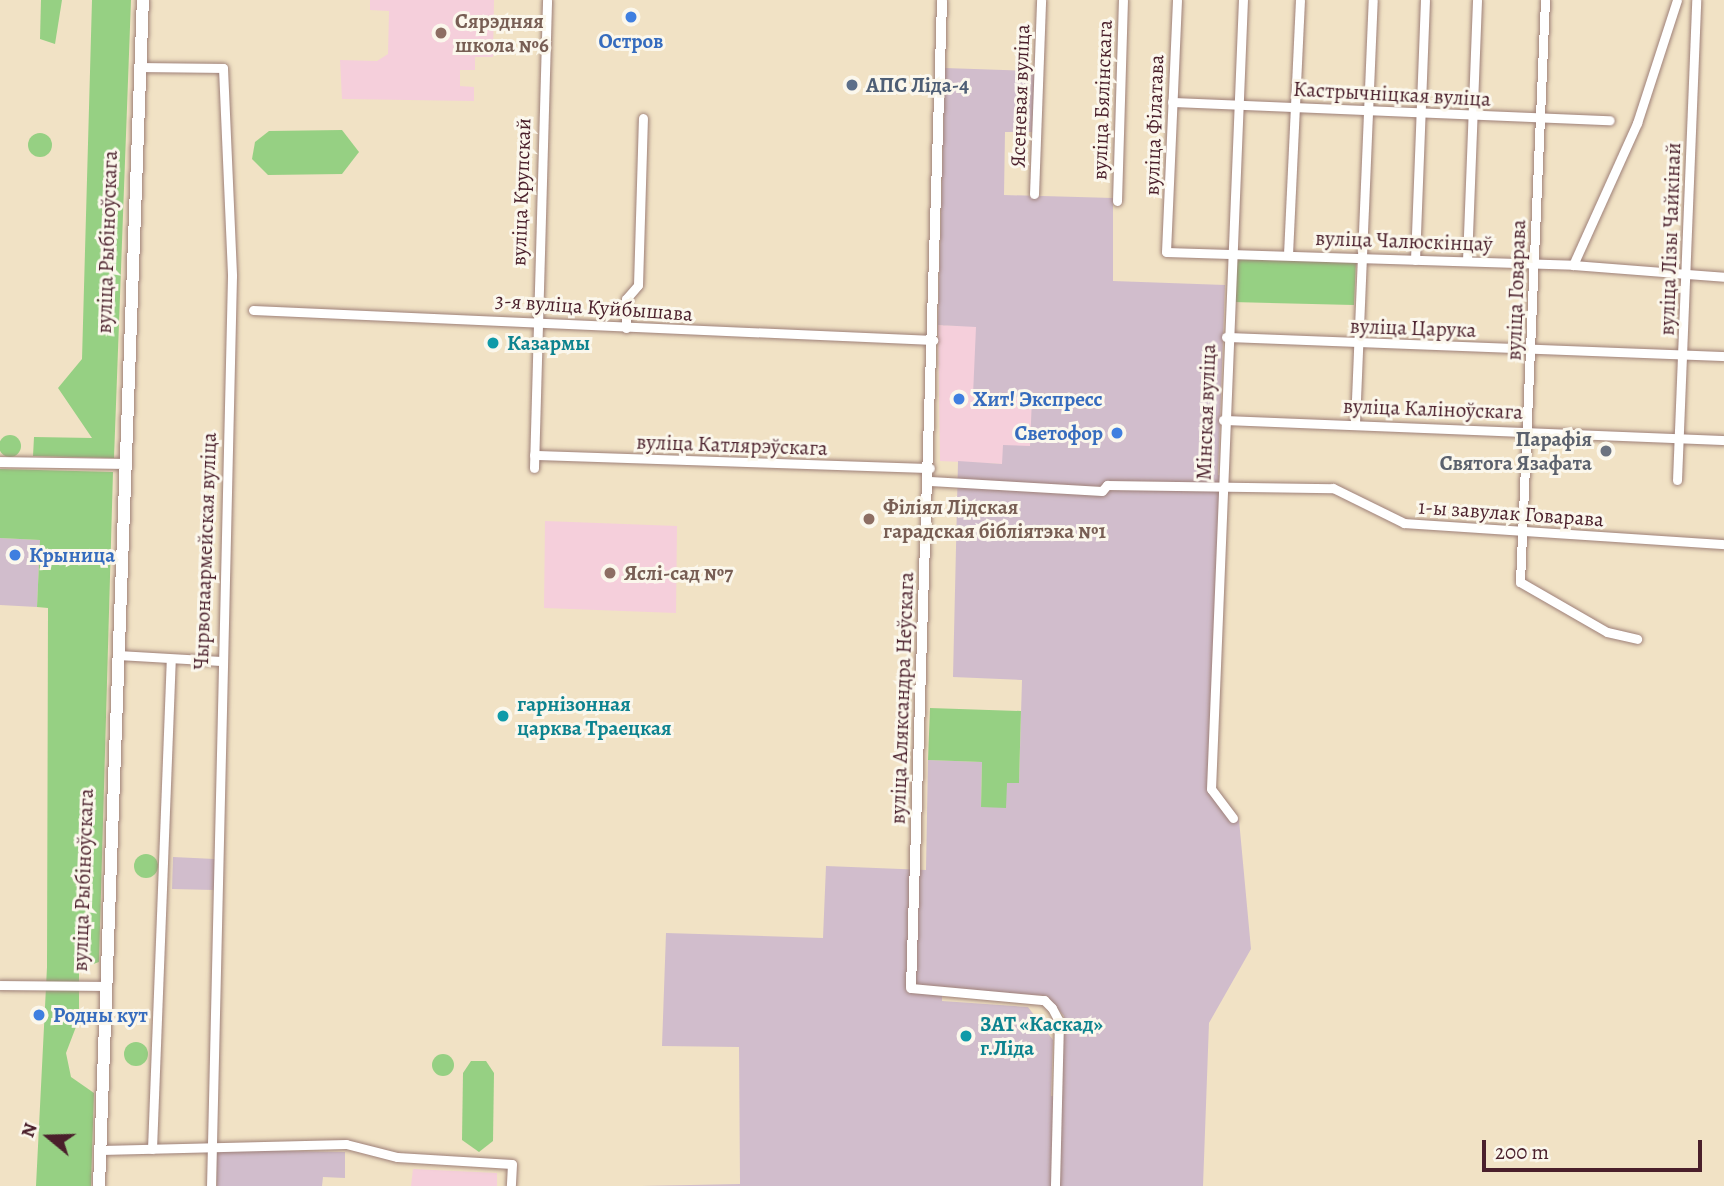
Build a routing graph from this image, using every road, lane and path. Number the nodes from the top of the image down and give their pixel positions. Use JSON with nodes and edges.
{"nodes":[{"id":1,"x":136,"y":0,"type":"edge"},
{"id":2,"x":143,"y":0,"type":"edge"},
{"id":3,"x":547,"y":0,"type":"edge"},
{"id":4,"x":942,"y":0,"type":"edge"},
{"id":5,"x":1041,"y":0,"type":"edge"},
{"id":6,"x":1123,"y":0,"type":"edge"},
{"id":7,"x":1177,"y":0,"type":"edge"},
{"id":8,"x":1243,"y":0,"type":"edge"},
{"id":9,"x":1300,"y":0,"type":"edge"},
{"id":10,"x":1373,"y":0,"type":"edge"},
{"id":11,"x":1425,"y":0,"type":"edge"},
{"id":12,"x":1477,"y":0,"type":"edge"},
{"id":13,"x":1545,"y":0,"type":"edge"},
{"id":14,"x":1677,"y":0,"type":"edge"},
{"id":15,"x":1696,"y":0,"type":"edge"},
{"id":16,"x":137,"y":65,"type":"junction"},
{"id":17,"x":1171,"y":102,"type":"junction"},
{"id":18,"x":1236,"y":103,"type":"junction"},
{"id":19,"x":1293,"y":107,"type":"junction"},
{"id":20,"x":1367,"y":110,"type":"junction"},
{"id":21,"x":1420,"y":113,"type":"junction"},
{"id":22,"x":1472,"y":116,"type":"junction"},
{"id":23,"x":1540,"y":117,"type":"junction"},
{"id":24,"x":643,"y":118,"type":"dead end"},
{"id":25,"x":1610,"y":120,"type":"dead end"},
{"id":26,"x":1034,"y":194,"type":"dead end"},
{"id":27,"x":1117,"y":201,"type":"dead end"},
{"id":28,"x":1166,"y":252,"type":"joint"},
{"id":29,"x":1230,"y":253,"type":"junction"},
{"id":30,"x":1288,"y":254,"type":"junction"},
{"id":31,"x":1362,"y":258,"type":"junction"},
{"id":32,"x":1415,"y":260,"type":"junction"},
{"id":33,"x":1467,"y":261,"type":"junction"},
{"id":34,"x":1533,"y":264,"type":"junction"},
{"id":35,"x":1573,"y":265,"type":"junction"},
{"id":36,"x":1688,"y":274,"type":"junction"},
{"id":37,"x":1724,"y":277,"type":"edge"},
{"id":38,"x":253,"y":310,"type":"dead end"},
{"id":39,"x":534,"y":320,"type":"junction"},
{"id":40,"x":626,"y":328,"type":"junction"},
{"id":41,"x":1226,"y":337,"type":"junction"},
{"id":42,"x":933,"y":340,"type":"junction"},
{"id":43,"x":1358,"y":344,"type":"junction"},
{"id":44,"x":1531,"y":349,"type":"junction"},
{"id":45,"x":1683,"y":354,"type":"junction"},
{"id":46,"x":1724,"y":356,"type":"edge"},
{"id":47,"x":1223,"y":419,"type":"junction"},
{"id":48,"x":1355,"y":423,"type":"junction"},
{"id":49,"x":1529,"y":430,"type":"junction"},
{"id":50,"x":1680,"y":437,"type":"junction"},
{"id":51,"x":1724,"y":440,"type":"edge"},
{"id":52,"x":534,"y":455,"type":"junction"},
{"id":53,"x":0,"y":461,"type":"edge"},
{"id":54,"x":123,"y":464,"type":"junction"},
{"id":55,"x":534,"y":468,"type":"dead end"},
{"id":56,"x":930,"y":468,"type":"junction"},
{"id":57,"x":1678,"y":480,"type":"dead end"},
{"id":58,"x":930,"y":481,"type":"junction"},
{"id":59,"x":1220,"y":486,"type":"junction"},
{"id":60,"x":1523,"y":531,"type":"junction"},
{"id":61,"x":1724,"y":544,"type":"edge"},
{"id":62,"x":119,"y":576,"type":"junction"},
{"id":63,"x":1637,"y":639,"type":"dead end"},
{"id":64,"x":118,"y":655,"type":"junction"},
{"id":65,"x":171,"y":659,"type":"junction"},
{"id":66,"x":221,"y":662,"type":"junction"},
{"id":67,"x":1233,"y":818,"type":"dead end"},
{"id":68,"x":0,"y":985,"type":"edge"},
{"id":69,"x":103,"y":986,"type":"junction"},
{"id":70,"x":911,"y":988,"type":"joint"},
{"id":71,"x":212,"y":1148,"type":"junction"},
{"id":72,"x":152,"y":1149,"type":"junction"},
{"id":73,"x":101,"y":1150,"type":"junction"},
{"id":74,"x":91,"y":1186,"type":"edge"},
{"id":75,"x":99,"y":1186,"type":"edge"},
{"id":76,"x":211,"y":1186,"type":"edge"},
{"id":77,"x":511,"y":1186,"type":"edge"},
{"id":78,"x":1055,"y":1186,"type":"edge"}],
"edges":[{"from":1,"to":16,"type":"main road"},
{"from":2,"to":16,"type":"main road"},
{"from":3,"to":39,"type":"street","name":"вуліца Крупскай"},
{"from":4,"to":42,"type":"street","name":"вуліца Аляксандра Неўскага"},
{"from":5,"to":26,"type":"street","name":"Ясеневая вуліца"},
{"from":6,"to":27,"type":"street","name":"вуліца Бялінскага"},
{"from":7,"to":17,"type":"street","name":"вуліца Філатава"},
{"from":8,"to":18,"type":"street","name":"Мінская вуліца"},
{"from":9,"to":19,"type":"street"},
{"from":10,"to":20,"type":"street"},
{"from":11,"to":21,"type":"street"},
{"from":12,"to":22,"type":"street"},
{"from":13,"to":23,"type":"street","name":"вуліца Говарава"},
{"from":14,"to":35,"type":"street"},
{"from":15,"to":36,"type":"street","name":"вуліца Лізы Чайкінай"},
{"from":16,"to":54,"type":"main road","name":"вуліца Рыбіноўскага"},
{"from":16,"to":66,"type":"street","name":"Чырвонаармейская вуліца"},
{"from":17,"to":18,"type":"street","name":"Кастрычніцкая вуліца"},
{"from":17,"to":28,"type":"street","name":"вуліца Філатава"},
{"from":18,"to":19,"type":"street","name":"Кастрычніцкая вуліца"},
{"from":18,"to":29,"type":"street","name":"Мінская вуліца"},
{"from":19,"to":20,"type":"street","name":"Кастрычніцкая вуліца"},
{"from":19,"to":30,"type":"street"},
{"from":20,"to":21,"type":"street","name":"Кастрычніцкая вуліца"},
{"from":20,"to":31,"type":"street"},
{"from":21,"to":22,"type":"street","name":"Кастрычніцкая вуліца"},
{"from":21,"to":32,"type":"street"},
{"from":22,"to":23,"type":"street","name":"Кастрычніцкая вуліца"},
{"from":22,"to":33,"type":"street"},
{"from":23,"to":25,"type":"street","name":"Кастрычніцкая вуліца"},
{"from":23,"to":34,"type":"street","name":"вуліца Говарава"},
{"from":24,"to":40,"type":"street"},
{"from":28,"to":29,"type":"street","name":"вуліца Чалюскінцаў"},
{"from":29,"to":30,"type":"street","name":"вуліца Чалюскінцаў"},
{"from":29,"to":41,"type":"street","name":"Мінская вуліца"},
{"from":30,"to":31,"type":"street","name":"вуліца Чалюскінцаў"},
{"from":31,"to":32,"type":"street","name":"вуліца Чалюскінцаў"},
{"from":31,"to":43,"type":"street"},
{"from":32,"to":33,"type":"street","name":"вуліца Чалюскінцаў"},
{"from":33,"to":34,"type":"street","name":"вуліца Чалюскінцаў"},
{"from":34,"to":35,"type":"street","name":"вуліца Чалюскінцаў"},
{"from":34,"to":44,"type":"street","name":"вуліца Говарава"},
{"from":35,"to":36,"type":"street","name":"вуліца Чалюскінцаў"},
{"from":36,"to":37,"type":"street","name":"вуліца Чалюскінцаў"},
{"from":36,"to":45,"type":"street","name":"вуліца Лізы Чайкінай"},
{"from":38,"to":39,"type":"street","name":"3-я вуліца Куйбышава"},
{"from":39,"to":40,"type":"street","name":"3-я вуліца Куйбышава"},
{"from":39,"to":52,"type":"street","name":"вуліца Крупскай"},
{"from":40,"to":42,"type":"street","name":"3-я вуліца Куйбышава"},
{"from":41,"to":43,"type":"street","name":"вуліца Царука"},
{"from":41,"to":47,"type":"street","name":"Мінская вуліца"},
{"from":42,"to":56,"type":"street","name":"вуліца Аляксандра Неўскага"},
{"from":43,"to":44,"type":"street","name":"вуліца Царука"},
{"from":43,"to":48,"type":"street"},
{"from":44,"to":45,"type":"street","name":"вуліца Царука"},
{"from":44,"to":49,"type":"street","name":"вуліца Говарава"},
{"from":45,"to":46,"type":"street","name":"вуліца Царука"},
{"from":45,"to":50,"type":"street","name":"вуліца Лізы Чайкінай"},
{"from":47,"to":48,"type":"street","name":"вуліца Каліноўскага"},
{"from":47,"to":59,"type":"street","name":"Мінская вуліца"},
{"from":48,"to":49,"type":"street","name":"вуліца Каліноўскага"},
{"from":49,"to":50,"type":"street","name":"вуліца Каліноўскага"},
{"from":49,"to":60,"type":"street","name":"вуліца Говарава"},
{"from":50,"to":51,"type":"street","name":"вуліца Каліноўскага"},
{"from":50,"to":57,"type":"street","name":"вуліца Лізы Чайкінай"},
{"from":52,"to":55,"type":"street","name":"вуліца Крупскай"},
{"from":52,"to":56,"type":"street","name":"вуліца Катлярэўскага"},
{"from":53,"to":54,"type":"street"},
{"from":54,"to":62,"type":"main road","name":"вуліца Рыбіноўскага"},
{"from":56,"to":58,"type":"street","name":"вуліца Аляксандра Неўскага"},
{"from":58,"to":59,"type":"street","name":"1-ы завулак Говарава"},
{"from":58,"to":70,"type":"street","name":"вуліца Аляксандра Неўскага"},
{"from":59,"to":60,"type":"street","name":"1-ы завулак Говарава"},
{"from":59,"to":67,"type":"street","name":"Мінская вуліца"},
{"from":60,"to":61,"type":"street","name":"1-ы завулак Говарава"},
{"from":60,"to":63,"type":"street","name":"вуліца Говарава"},
{"from":62,"to":64,"type":"main road","name":"вуліца Рыбіноўскага"},
{"from":62,"to":69,"type":"main road","name":"вуліца Рыбіноўскага"},
{"from":64,"to":65,"type":"street"},
{"from":64,"to":69,"type":"main road","name":"вуліца Рыбіноўскага"},
{"from":65,"to":66,"type":"street"},
{"from":65,"to":72,"type":"street"},
{"from":66,"to":71,"type":"street","name":"Чырвонаармейская вуліца"},
{"from":68,"to":69,"type":"street"},
{"from":69,"to":73,"type":"main road","name":"вуліца Рыбіноўскага"},
{"from":69,"to":74,"type":"main road","name":"вуліца Рыбіноўскага"},
{"from":70,"to":78,"type":"street","name":"вуліца Аляксандра Неўскага"},
{"from":71,"to":72,"type":"street"},
{"from":71,"to":76,"type":"street","name":"Чырвонаармейская вуліца"},
{"from":71,"to":77,"type":"street"},
{"from":72,"to":73,"type":"street"},
{"from":73,"to":75,"type":"main road","name":"вуліца Рыбіноўскага"}]}
